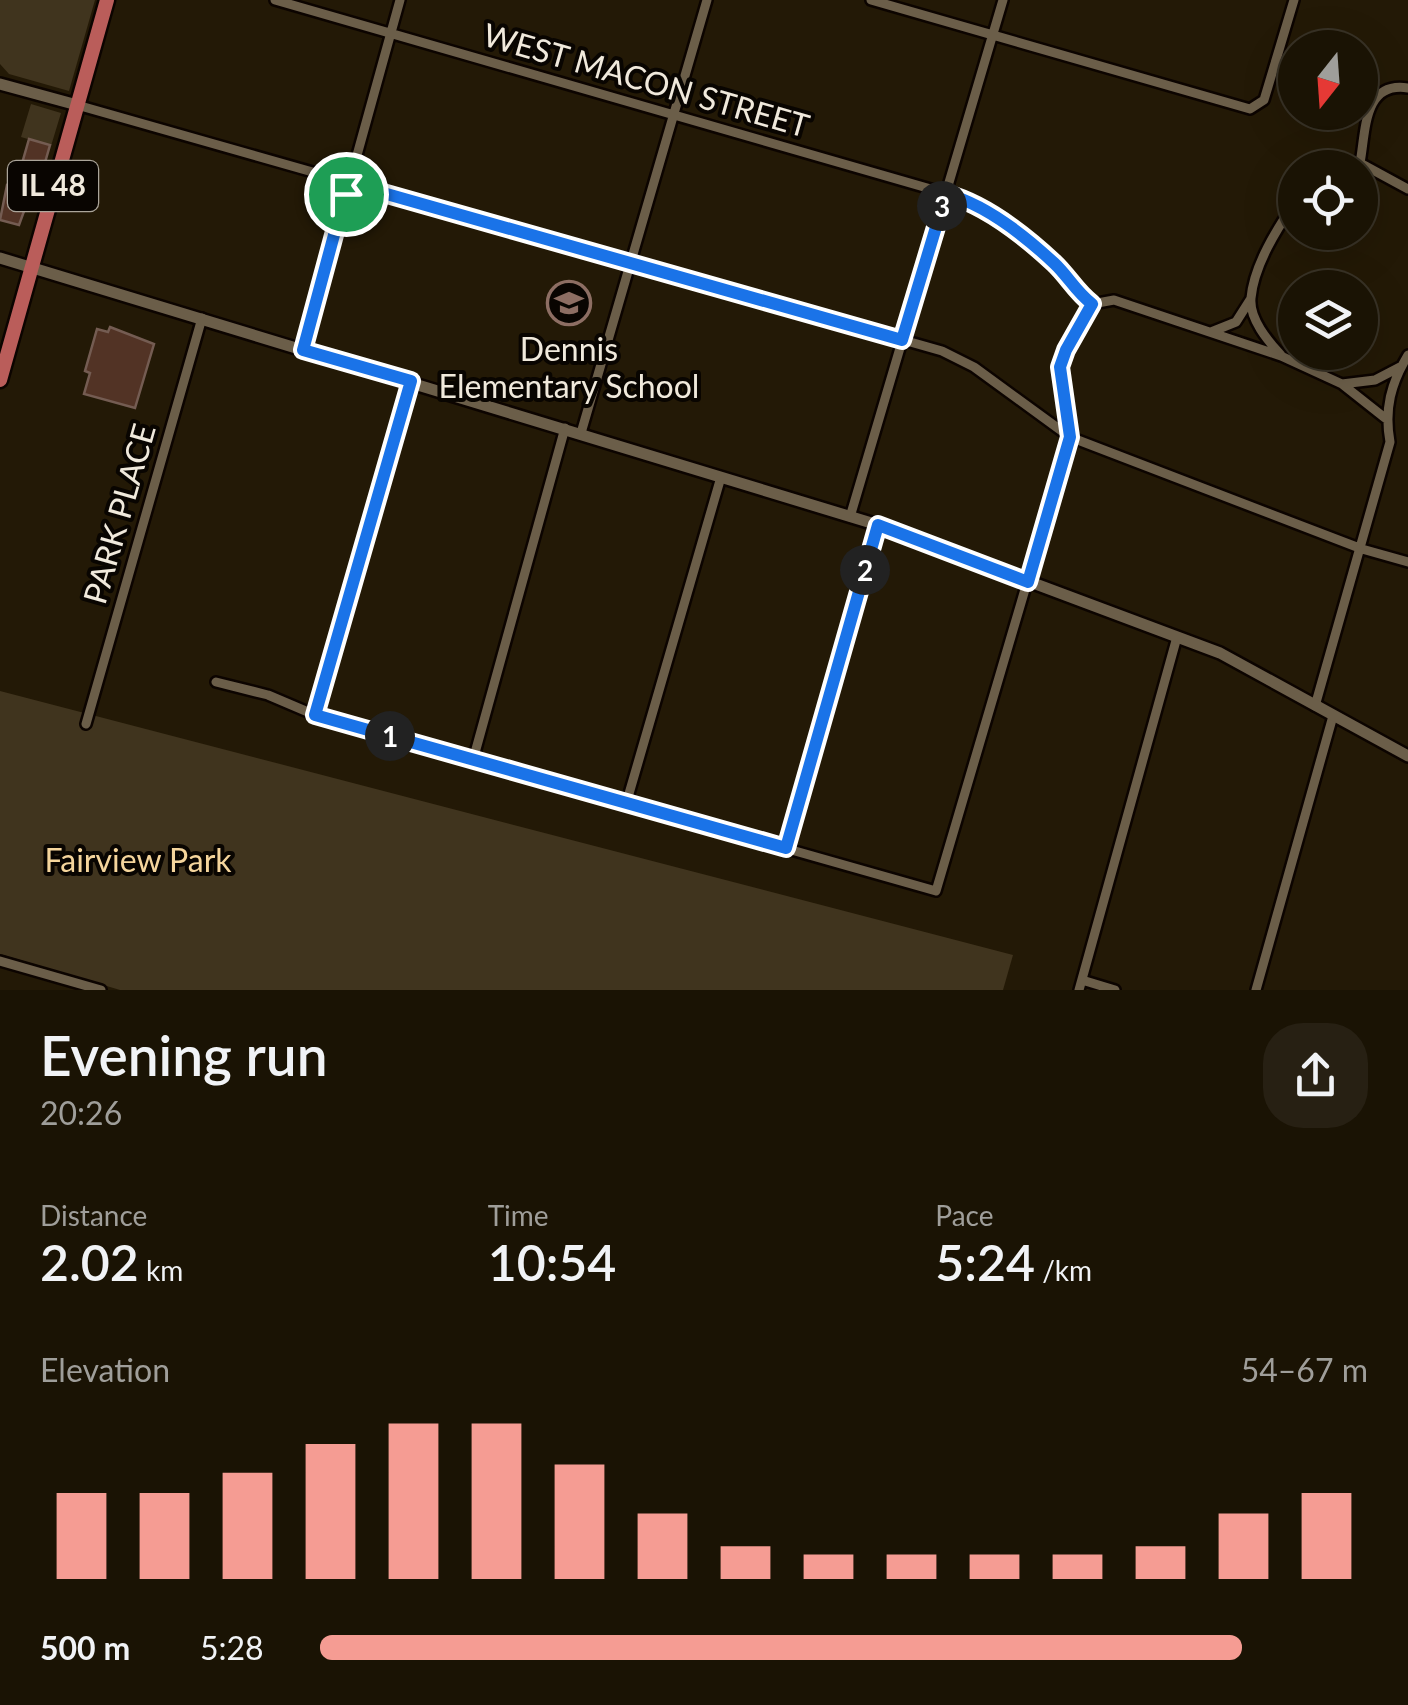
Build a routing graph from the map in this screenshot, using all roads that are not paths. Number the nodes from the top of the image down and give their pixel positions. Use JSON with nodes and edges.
{"nodes":[{"id":1,"x":107,"y":0,"type":"edge"},
{"id":2,"x":275,"y":0,"type":"edge"},
{"id":3,"x":400,"y":0,"type":"edge"},
{"id":4,"x":706,"y":0,"type":"edge"},
{"id":5,"x":871,"y":0,"type":"edge"},
{"id":6,"x":1003,"y":0,"type":"edge"},
{"id":7,"x":1294,"y":0,"type":"edge"},
{"id":8,"x":390,"y":32,"type":"junction"},
{"id":9,"x":993,"y":35,"type":"junction"},
{"id":10,"x":0,"y":84,"type":"edge"},
{"id":11,"x":1408,"y":88,"type":"edge"},
{"id":12,"x":77,"y":106,"type":"junction"},
{"id":13,"x":674,"y":116,"type":"junction"},
{"id":14,"x":1363,"y":150,"type":"edge"},
{"id":15,"x":1378,"y":173,"type":"edge"},
{"id":16,"x":348,"y":183,"type":"junction"},
{"id":17,"x":1408,"y":189,"type":"edge"},
{"id":18,"x":946,"y":194,"type":"junction"},
{"id":19,"x":1278,"y":232,"type":"edge"},
{"id":20,"x":0,"y":258,"type":"edge"},
{"id":21,"x":632,"y":262,"type":"junction"},
{"id":22,"x":30,"y":268,"type":"junction"},
{"id":23,"x":1250,"y":300,"type":"junction"},
{"id":24,"x":1092,"y":304,"type":"junction"},
{"id":25,"x":202,"y":318,"type":"junction"},
{"id":26,"x":1208,"y":333,"type":"junction"},
{"id":27,"x":902,"y":340,"type":"junction"},
{"id":28,"x":303,"y":350,"type":"junction"},
{"id":29,"x":1278,"y":352,"type":"edge"},
{"id":30,"x":1408,"y":354,"type":"edge"},
{"id":31,"x":1278,"y":355,"type":"edge"},
{"id":32,"x":1400,"y":367,"type":"junction"},
{"id":33,"x":1312,"y":370,"type":"edge"},
{"id":34,"x":0,"y":380,"type":"edge"},
{"id":35,"x":411,"y":381,"type":"junction"},
{"id":36,"x":1342,"y":384,"type":"junction"},
{"id":37,"x":1385,"y":418,"type":"junction"},
{"id":38,"x":565,"y":428,"type":"junction"},
{"id":39,"x":581,"y":433,"type":"junction"},
{"id":40,"x":1070,"y":437,"type":"junction"},
{"id":41,"x":721,"y":478,"type":"junction"},
{"id":42,"x":850,"y":517,"type":"junction"},
{"id":43,"x":878,"y":525,"type":"junction"},
{"id":44,"x":1362,"y":550,"type":"junction"},
{"id":45,"x":1408,"y":562,"type":"edge"},
{"id":46,"x":1028,"y":582,"type":"junction"},
{"id":47,"x":1176,"y":637,"type":"junction"},
{"id":48,"x":216,"y":682,"type":"dead end"},
{"id":49,"x":1315,"y":706,"type":"junction"},
{"id":50,"x":315,"y":715,"type":"junction"},
{"id":51,"x":1333,"y":716,"type":"junction"},
{"id":52,"x":86,"y":724,"type":"dead end"},
{"id":53,"x":1408,"y":756,"type":"edge"},
{"id":54,"x":473,"y":760,"type":"junction"},
{"id":55,"x":626,"y":804,"type":"junction"},
{"id":56,"x":786,"y":848,"type":"junction"},
{"id":57,"x":0,"y":961,"type":"edge"},
{"id":58,"x":1081,"y":985,"type":"edge"},
{"id":59,"x":102,"y":990,"type":"edge"},
{"id":60,"x":1115,"y":990,"type":"edge"},
{"id":61,"x":1256,"y":990,"type":"edge"}],
"edges":[{"from":1,"to":12,"type":"main road","number":"IL 48"},
{"from":2,"to":8,"type":"street","name":"WEST MACON STREET"},
{"from":3,"to":8,"type":"street"},
{"from":4,"to":13,"type":"street"},
{"from":5,"to":9,"type":"street"},
{"from":6,"to":9,"type":"street"},
{"from":7,"to":9,"type":"street"},
{"from":8,"to":13,"type":"street","name":"WEST MACON STREET"},
{"from":8,"to":16,"type":"street"},
{"from":9,"to":18,"type":"street"},
{"from":10,"to":12,"type":"street"},
{"from":11,"to":14,"type":"street"},
{"from":12,"to":16,"type":"street"},
{"from":12,"to":22,"type":"main road","number":"IL 48"},
{"from":13,"to":18,"type":"street","name":"WEST MACON STREET"},
{"from":13,"to":21,"type":"street"},
{"from":15,"to":17,"type":"street"},
{"from":16,"to":21,"type":"street"},
{"from":16,"to":28,"type":"street"},
{"from":18,"to":24,"type":"street","name":"WEST MACON STREET"},
{"from":18,"to":27,"type":"street"},
{"from":19,"to":23,"type":"street"},
{"from":20,"to":22,"type":"street"},
{"from":21,"to":27,"type":"street"},
{"from":21,"to":39,"type":"street"},
{"from":22,"to":25,"type":"street"},
{"from":22,"to":34,"type":"main road","number":"IL 48"},
{"from":23,"to":26,"type":"street"},
{"from":23,"to":29,"type":"street"},
{"from":24,"to":26,"type":"street"},
{"from":24,"to":40,"type":"street"},
{"from":25,"to":28,"type":"street"},
{"from":25,"to":52,"type":"street","name":"PARK PLACE"},
{"from":26,"to":31,"type":"street"},
{"from":27,"to":40,"type":"street"},
{"from":27,"to":42,"type":"street"},
{"from":28,"to":35,"type":"street"},
{"from":30,"to":32,"type":"street"},
{"from":32,"to":36,"type":"street"},
{"from":32,"to":37,"type":"street"},
{"from":33,"to":36,"type":"street"},
{"from":35,"to":38,"type":"street"},
{"from":35,"to":50,"type":"street"},
{"from":36,"to":37,"type":"street"},
{"from":37,"to":44,"type":"street"},
{"from":38,"to":39,"type":"street"},
{"from":38,"to":54,"type":"street"},
{"from":39,"to":41,"type":"street"},
{"from":40,"to":44,"type":"street"},
{"from":40,"to":46,"type":"street"},
{"from":41,"to":42,"type":"street"},
{"from":41,"to":55,"type":"street"},
{"from":42,"to":43,"type":"street"},
{"from":43,"to":46,"type":"street"},
{"from":43,"to":56,"type":"street"},
{"from":44,"to":45,"type":"street"},
{"from":44,"to":49,"type":"street"},
{"from":46,"to":47,"type":"street"},
{"from":46,"to":56,"type":"street"},
{"from":47,"to":49,"type":"street"},
{"from":47,"to":58,"type":"street"},
{"from":48,"to":50,"type":"street"},
{"from":49,"to":51,"type":"street"},
{"from":50,"to":54,"type":"street"},
{"from":51,"to":53,"type":"street"},
{"from":51,"to":61,"type":"street"},
{"from":54,"to":55,"type":"street"},
{"from":55,"to":56,"type":"street"},
{"from":57,"to":59,"type":"street"},
{"from":58,"to":60,"type":"street"}]}
